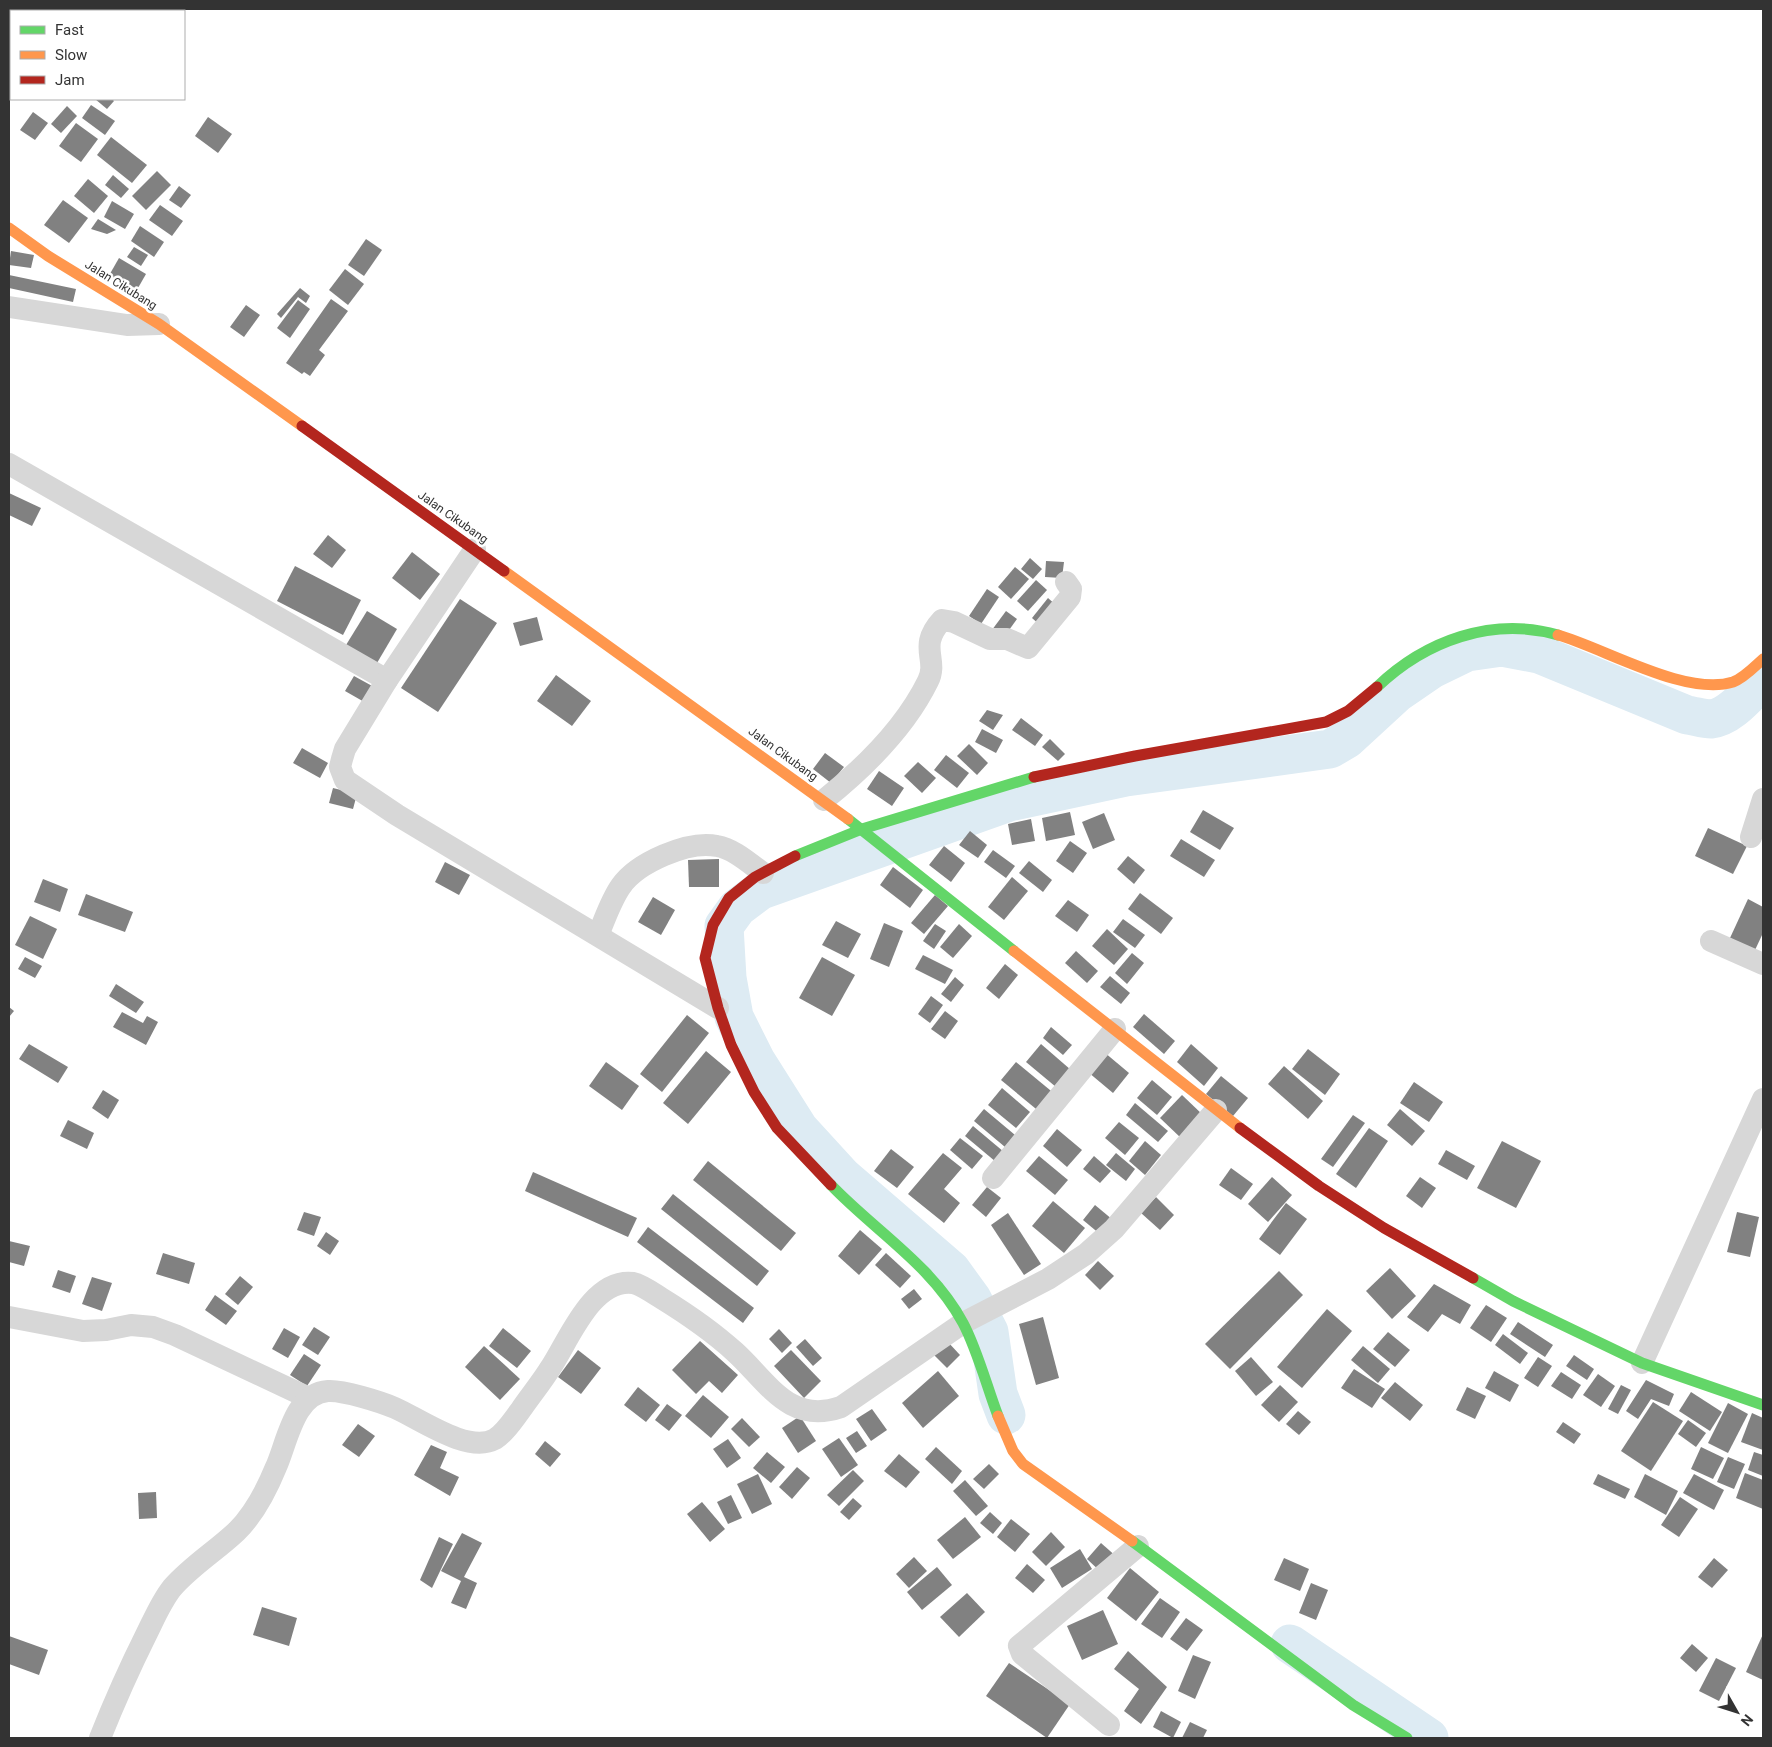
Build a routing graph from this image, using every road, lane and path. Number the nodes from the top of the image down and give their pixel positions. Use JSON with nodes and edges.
{"nodes":[{"id":1,"x":9,"y":228,"type":"edge"},
{"id":2,"x":9,"y":308,"type":"edge"},
{"id":3,"x":159,"y":324,"type":"junction"},
{"id":4,"x":9,"y":464,"type":"edge"},
{"id":5,"x":476,"y":549,"type":"junction"},
{"id":6,"x":1066,"y":582,"type":"dead end"},
{"id":7,"x":1763,"y":659,"type":"edge"},
{"id":8,"x":386,"y":680,"type":"junction"},
{"id":9,"x":1763,"y":799,"type":"edge"},
{"id":10,"x":824,"y":800,"type":"junction"},
{"id":11,"x":862,"y":829,"type":"junction"},
{"id":12,"x":1751,"y":837,"type":"dead end"},
{"id":13,"x":763,"y":873,"type":"junction"},
{"id":14,"x":598,"y":935,"type":"junction"},
{"id":15,"x":1712,"y":941,"type":"dead end"},
{"id":16,"x":1763,"y":964,"type":"edge"},
{"id":17,"x":718,"y":1008,"type":"junction"},
{"id":18,"x":1115,"y":1029,"type":"junction"},
{"id":19,"x":1763,"y":1099,"type":"edge"},
{"id":20,"x":1216,"y":1110,"type":"junction"},
{"id":21,"x":994,"y":1178,"type":"dead end"},
{"id":22,"x":976,"y":1316,"type":"junction"},
{"id":23,"x":9,"y":1318,"type":"edge"},
{"id":24,"x":1642,"y":1363,"type":"junction"},
{"id":25,"x":309,"y":1398,"type":"junction"},
{"id":26,"x":1763,"y":1405,"type":"edge"},
{"id":27,"x":1138,"y":1546,"type":"junction"},
{"id":28,"x":1109,"y":1725,"type":"dead end"},
{"id":29,"x":100,"y":1738,"type":"edge"},
{"id":30,"x":1407,"y":1738,"type":"edge"}],
"edges":[{"from":1,"to":3,"type":"street","name":"Jalan Cikubang"},
{"from":2,"to":3,"type":"street"},
{"from":3,"to":5,"type":"street","name":"Jalan Cikubang"},
{"from":4,"to":8,"type":"street"},
{"from":5,"to":8,"type":"street"},
{"from":5,"to":10,"type":"street","name":"Jalan Cikubang"},
{"from":6,"to":10,"type":"street"},
{"from":7,"to":11,"type":"street"},
{"from":8,"to":14,"type":"street"},
{"from":9,"to":12,"type":"street"},
{"from":10,"to":11,"type":"street","name":"Jalan Cikubang"},
{"from":11,"to":13,"type":"street"},
{"from":11,"to":18,"type":"street","name":"Jalan Cikubang"},
{"from":13,"to":14,"type":"street"},
{"from":13,"to":17,"type":"street"},
{"from":14,"to":17,"type":"street"},
{"from":15,"to":16,"type":"street"},
{"from":17,"to":22,"type":"street"},
{"from":18,"to":20,"type":"street","name":"Jalan Cikubang"},
{"from":18,"to":21,"type":"street"},
{"from":19,"to":24,"type":"street"},
{"from":20,"to":22,"type":"street"},
{"from":20,"to":24,"type":"street","name":"Jalan Cikubang"},
{"from":22,"to":25,"type":"street"},
{"from":22,"to":27,"type":"street"},
{"from":23,"to":25,"type":"street"},
{"from":24,"to":26,"type":"street","name":"Jalan Cikubang"},
{"from":25,"to":29,"type":"street"},
{"from":27,"to":28,"type":"street"},
{"from":27,"to":30,"type":"street"}]}
